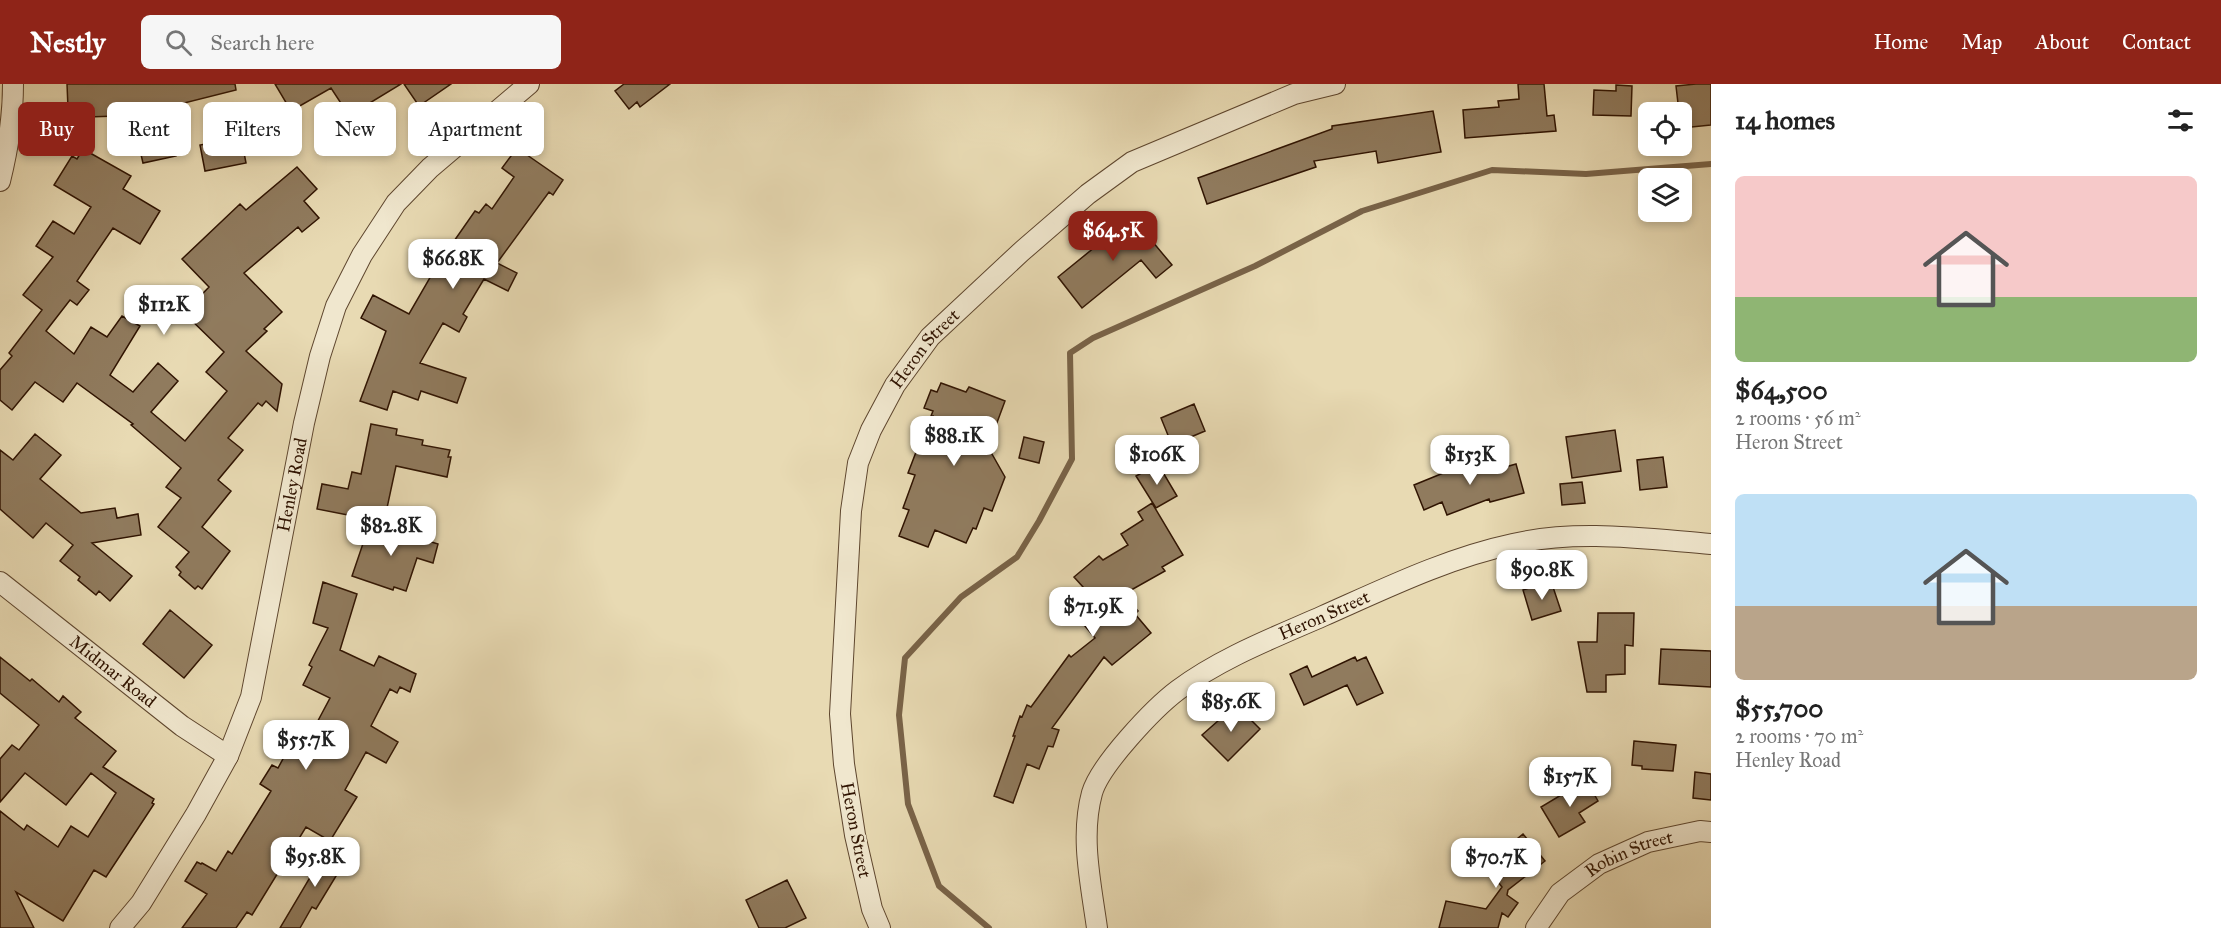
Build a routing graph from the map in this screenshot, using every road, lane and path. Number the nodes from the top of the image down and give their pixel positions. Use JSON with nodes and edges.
{"nodes":[{"id":1,"x":13,"y":84,"type":"edge"},
{"id":2,"x":529,"y":84,"type":"edge"},
{"id":3,"x":1335,"y":84,"type":"edge"},
{"id":4,"x":0,"y":181,"type":"edge"},
{"id":5,"x":1711,"y":544,"type":"edge"},
{"id":6,"x":0,"y":582,"type":"edge"},
{"id":7,"x":228,"y":756,"type":"junction"},
{"id":8,"x":1711,"y":832,"type":"edge"},
{"id":9,"x":120,"y":928,"type":"edge"},
{"id":10,"x":880,"y":928,"type":"edge"},
{"id":11,"x":1097,"y":928,"type":"edge"},
{"id":12,"x":1536,"y":928,"type":"edge"}],
"edges":[{"from":1,"to":4,"type":"street"},
{"from":2,"to":7,"type":"street","name":"Henley Road"},
{"from":3,"to":10,"type":"street","name":"Heron Street"},
{"from":5,"to":11,"type":"street","name":"Heron Street"},
{"from":6,"to":7,"type":"street","name":"Midmar Road"},
{"from":7,"to":9,"type":"street","name":"Henley Road"},
{"from":8,"to":12,"type":"street","name":"Robin Street"}]}
